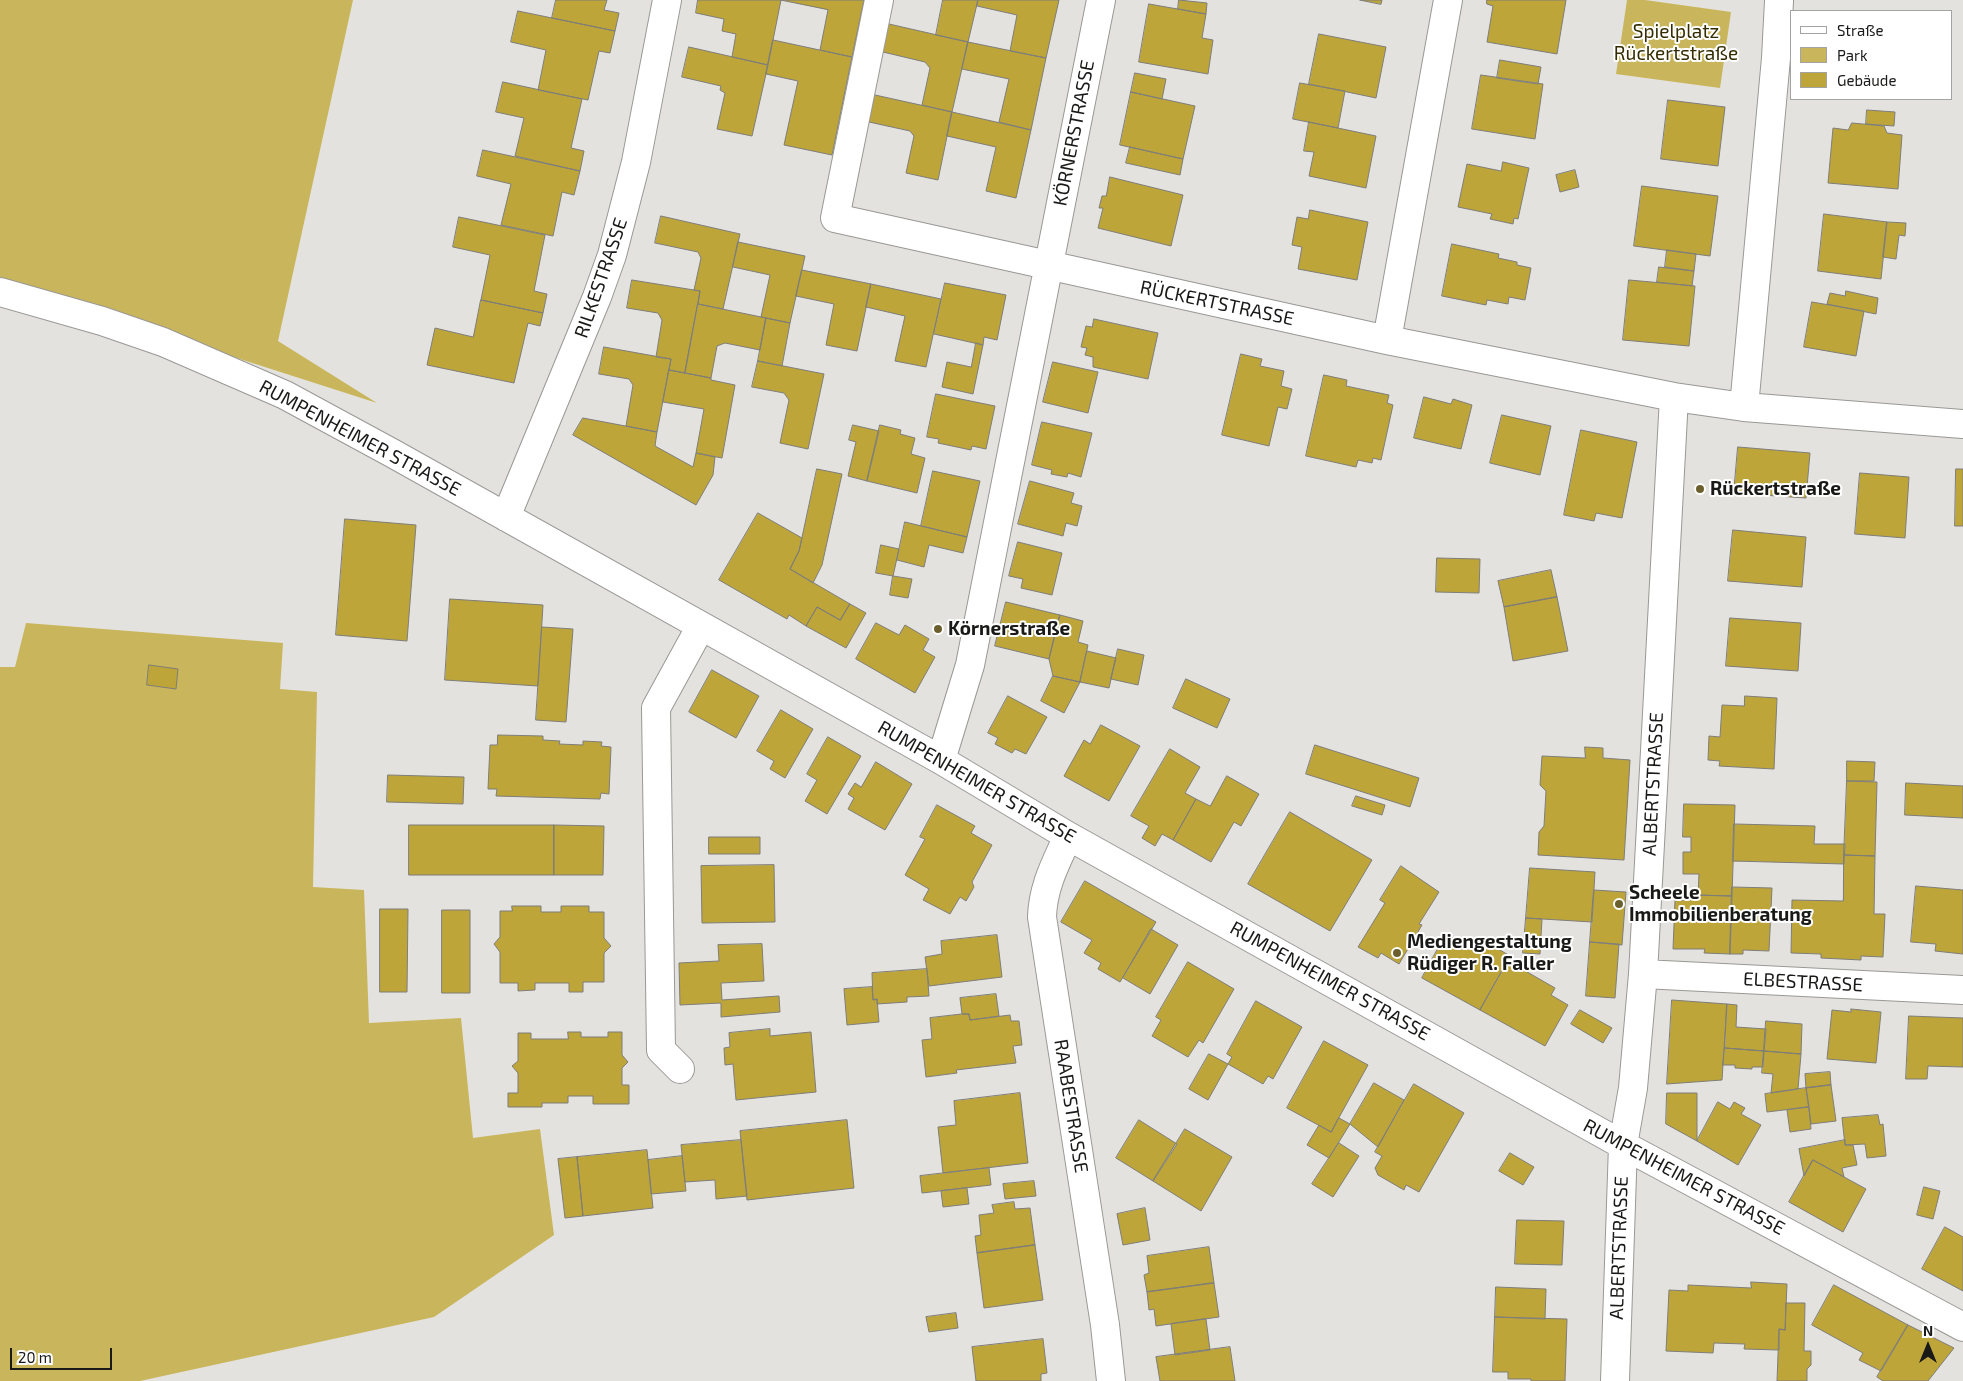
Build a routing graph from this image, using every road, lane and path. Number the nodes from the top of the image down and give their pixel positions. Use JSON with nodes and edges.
{"nodes":[{"id":1,"x":667,"y":0,"type":"edge"},
{"id":2,"x":879,"y":0,"type":"edge"},
{"id":3,"x":1101,"y":0,"type":"edge"},
{"id":4,"x":1448,"y":0,"type":"edge"},
{"id":5,"x":1778,"y":1,"type":"edge"},
{"id":6,"x":1048,"y":266,"type":"junction"},
{"id":7,"x":0,"y":292,"type":"edge"},
{"id":8,"x":1387,"y":340,"type":"junction"},
{"id":9,"x":1674,"y":396,"type":"junction"},
{"id":10,"x":1744,"y":407,"type":"junction"},
{"id":11,"x":1963,"y":424,"type":"edge"},
{"id":12,"x":506,"y":517,"type":"junction"},
{"id":13,"x":701,"y":626,"type":"junction"},
{"id":14,"x":941,"y":760,"type":"junction"},
{"id":15,"x":1068,"y":836,"type":"junction"},
{"id":16,"x":1642,"y":974,"type":"junction"},
{"id":17,"x":1963,"y":990,"type":"edge"},
{"id":18,"x":680,"y":1069,"type":"dead end"},
{"id":19,"x":1623,"y":1145,"type":"junction"},
{"id":20,"x":1963,"y":1327,"type":"edge"},
{"id":21,"x":1111,"y":1381,"type":"edge"},
{"id":22,"x":1615,"y":1381,"type":"edge"}],
"edges":[{"from":1,"to":12,"type":"street","name":"RILKESTRASSE"},
{"from":2,"to":6,"type":"street"},
{"from":3,"to":6,"type":"street","name":"KÖRNERSTRASSE"},
{"from":4,"to":8,"type":"street"},
{"from":5,"to":10,"type":"street"},
{"from":6,"to":8,"type":"street","name":"RÜCKERTSTRASSE"},
{"from":6,"to":14,"type":"street","name":"KÖRNERSTRASSE"},
{"from":7,"to":12,"type":"street","name":"RUMPENHEIMER STRASSE"},
{"from":8,"to":9,"type":"street","name":"RÜCKERTSTRASSE"},
{"from":9,"to":10,"type":"street","name":"RÜCKERTSTRASSE"},
{"from":9,"to":16,"type":"street","name":"ALBERTSTRASSE"},
{"from":10,"to":11,"type":"street","name":"RÜCKERTSTRASSE"},
{"from":12,"to":13,"type":"street","name":"RUMPENHEIMER STRASSE"},
{"from":13,"to":14,"type":"street","name":"RUMPENHEIMER STRASSE"},
{"from":13,"to":18,"type":"street"},
{"from":14,"to":15,"type":"street","name":"RUMPENHEIMER STRASSE"},
{"from":15,"to":19,"type":"street","name":"RUMPENHEIMER STRASSE"},
{"from":15,"to":21,"type":"street","name":"RAABESTRASSE"},
{"from":16,"to":17,"type":"street","name":"ELBESTRASSE"},
{"from":16,"to":19,"type":"street","name":"ALBERTSTRASSE"},
{"from":19,"to":20,"type":"street","name":"RUMPENHEIMER STRASSE"},
{"from":19,"to":22,"type":"street","name":"ALBERTSTRASSE"}]}
